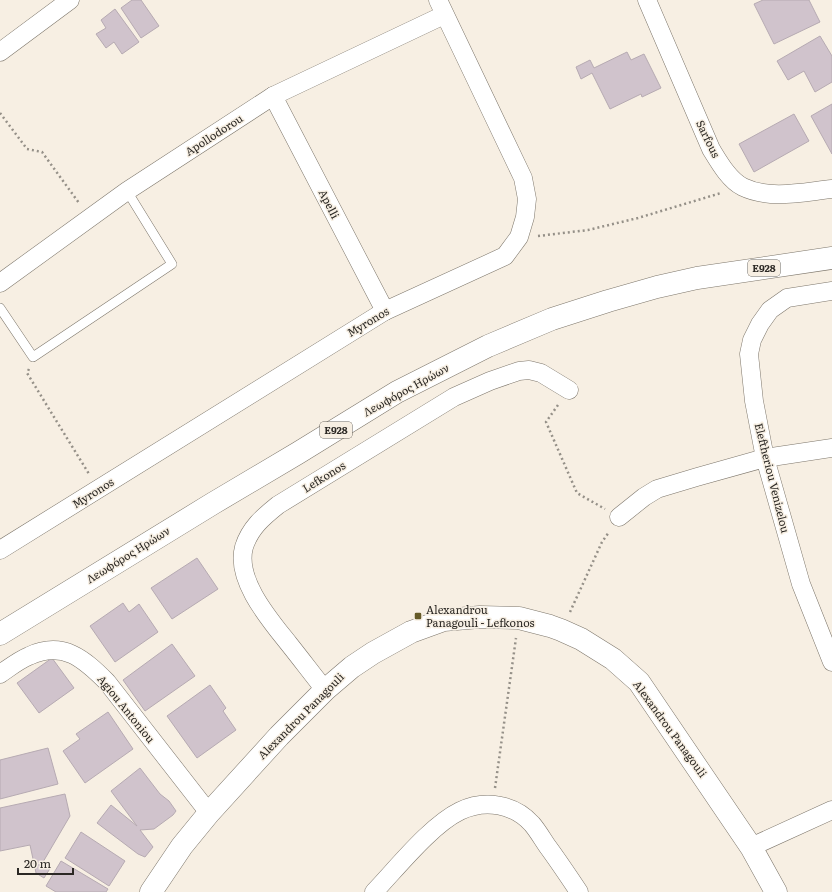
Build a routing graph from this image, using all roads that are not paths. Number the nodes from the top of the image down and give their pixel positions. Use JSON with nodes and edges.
{"nodes":[{"id":1,"x":70,"y":0,"type":"edge"},
{"id":2,"x":647,"y":0,"type":"edge"},
{"id":3,"x":441,"y":7,"type":"edge"},
{"id":4,"x":0,"y":52,"type":"edge"},
{"id":5,"x":273,"y":96,"type":"junction"},
{"id":6,"x":832,"y":189,"type":"edge"},
{"id":7,"x":127,"y":191,"type":"junction"},
{"id":8,"x":832,"y":258,"type":"edge"},
{"id":9,"x":0,"y":283,"type":"edge"},
{"id":10,"x":832,"y":290,"type":"edge"},
{"id":11,"x":0,"y":308,"type":"edge"},
{"id":12,"x":385,"y":311,"type":"junction"},
{"id":13,"x":569,"y":390,"type":"road end"},
{"id":14,"x":832,"y":448,"type":"edge"},
{"id":15,"x":765,"y":458,"type":"junction"},
{"id":16,"x":619,"y":517,"type":"road end"},
{"id":17,"x":0,"y":550,"type":"edge"},
{"id":18,"x":0,"y":634,"type":"edge"},
{"id":19,"x":828,"y":637,"type":"edge"},
{"id":20,"x":832,"y":662,"type":"edge"},
{"id":21,"x":0,"y":674,"type":"edge"},
{"id":22,"x":324,"y":690,"type":"junction"},
{"id":23,"x":832,"y":810,"type":"edge"},
{"id":24,"x":208,"y":812,"type":"junction"},
{"id":25,"x":752,"y":847,"type":"junction"},
{"id":26,"x":152,"y":892,"type":"edge"},
{"id":27,"x":374,"y":892,"type":"edge"},
{"id":28,"x":580,"y":892,"type":"edge"},
{"id":29,"x":776,"y":892,"type":"edge"}],
"edges":[{"from":1,"to":4,"type":"street"},
{"from":2,"to":6,"type":"street","name":"Sarfous"},
{"from":3,"to":5,"type":"street","name":"Apollodorou"},
{"from":3,"to":12,"type":"street","name":"Myronos"},
{"from":5,"to":7,"type":"street","name":"Apollodorou"},
{"from":5,"to":12,"type":"street","name":"Apelli"},
{"from":7,"to":9,"type":"street","name":"Apollodorou"},
{"from":7,"to":11,"type":"lane"},
{"from":8,"to":18,"type":"main road","name":"Λεωφόρος Ηρώων","number":"E928"},
{"from":10,"to":15,"type":"street","name":"Eleftheriou Venizelou"},
{"from":12,"to":17,"type":"street","name":"Myronos"},
{"from":13,"to":22,"type":"street","name":"Lefkonos"},
{"from":14,"to":15,"type":"street"},
{"from":15,"to":16,"type":"street"},
{"from":15,"to":19,"type":"street","name":"Eleftheriou Venizelou"},
{"from":19,"to":20,"type":"street","name":"Eleftheriou Venizelou"},
{"from":21,"to":24,"type":"street","name":"Agiou Antoniou"},
{"from":22,"to":24,"type":"main road","name":"Alexandrou Panagouli"},
{"from":22,"to":25,"type":"main road","name":"Alexandrou Panagouli"},
{"from":23,"to":25,"type":"street"},
{"from":24,"to":26,"type":"main road","name":"Alexandrou Panagouli"},
{"from":25,"to":29,"type":"main road","name":"Alexandrou Panagouli"},
{"from":27,"to":28,"type":"street"}]}
